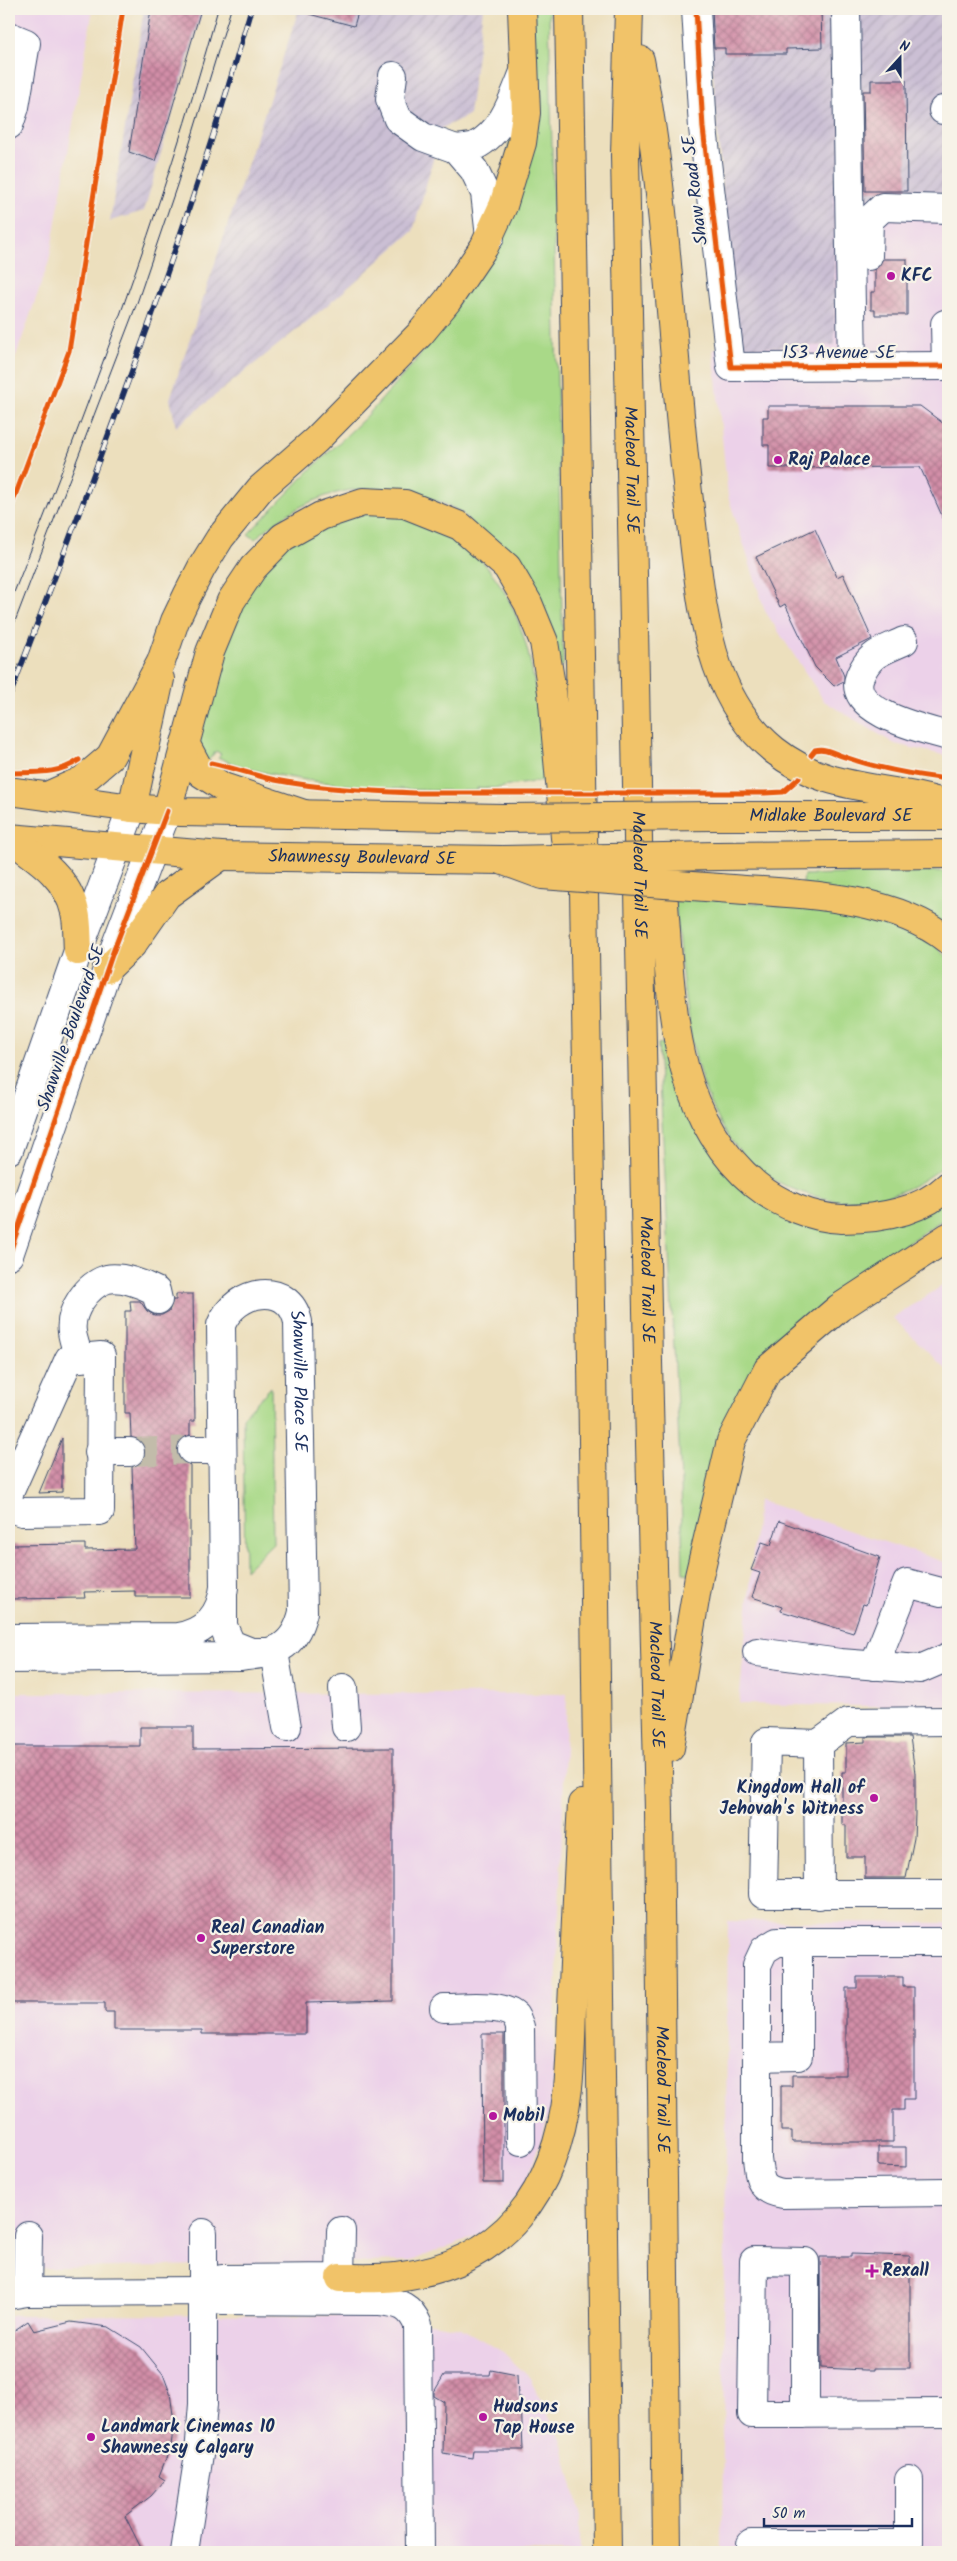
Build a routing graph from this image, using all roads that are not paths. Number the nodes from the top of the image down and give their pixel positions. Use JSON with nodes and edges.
{"nodes":[{"id":1,"x":522,"y":9,"type":"edge"},
{"id":2,"x":569,"y":9,"type":"edge"},
{"id":3,"x":629,"y":9,"type":"edge"},
{"id":4,"x":696,"y":9,"type":"edge"},
{"id":5,"x":846,"y":9,"type":"edge"},
{"id":6,"x":9,"y":36,"type":"edge"},
{"id":7,"x":524,"y":72,"type":"junction"},
{"id":8,"x":393,"y":76,"type":"dead end"},
{"id":9,"x":9,"y":124,"type":"edge"},
{"id":10,"x":456,"y":149,"type":"junction"},
{"id":11,"x":946,"y":209,"type":"edge"},
{"id":12,"x":490,"y":237,"type":"junction"},
{"id":13,"x":945,"y":324,"type":"dead end"},
{"id":14,"x":851,"y":329,"type":"junction"},
{"id":15,"x":947,"y":366,"type":"edge"},
{"id":16,"x":731,"y":367,"type":"joint"},
{"id":17,"x":852,"y":367,"type":"junction"},
{"id":18,"x":904,"y":641,"type":"dead end"},
{"id":19,"x":635,"y":646,"type":"junction"},
{"id":20,"x":161,"y":662,"type":"junction"},
{"id":21,"x":948,"y":736,"type":"edge"},
{"id":22,"x":186,"y":743,"type":"junction"},
{"id":23,"x":26,"y":793,"type":"edge"},
{"id":24,"x":948,"y":805,"type":"edge"},
{"id":25,"x":132,"y":808,"type":"junction"},
{"id":26,"x":167,"y":811,"type":"junction"},
{"id":27,"x":304,"y":814,"type":"junction"},
{"id":28,"x":948,"y":816,"type":"edge"},
{"id":29,"x":9,"y":838,"type":"edge"},
{"id":30,"x":118,"y":848,"type":"junction"},
{"id":31,"x":151,"y":850,"type":"junction"},
{"id":32,"x":948,"y":854,"type":"edge"},
{"id":33,"x":221,"y":856,"type":"junction"},
{"id":34,"x":501,"y":860,"type":"junction"},
{"id":35,"x":582,"y":907,"type":"junction"},
{"id":36,"x":948,"y":940,"type":"edge"},
{"id":37,"x":78,"y":951,"type":"junction"},
{"id":38,"x":107,"y":969,"type":"junction"},
{"id":39,"x":9,"y":1150,"type":"edge"},
{"id":40,"x":948,"y":1186,"type":"edge"},
{"id":41,"x":948,"y":1237,"type":"edge"},
{"id":42,"x":9,"y":1255,"type":"edge"},
{"id":43,"x":158,"y":1300,"type":"dead end"},
{"id":44,"x":79,"y":1358,"type":"junction"},
{"id":45,"x":192,"y":1450,"type":"tunnel mouth"},
{"id":46,"x":222,"y":1450,"type":"junction"},
{"id":47,"x":99,"y":1452,"type":"junction"},
{"id":48,"x":130,"y":1452,"type":"tunnel mouth"},
{"id":49,"x":9,"y":1493,"type":"edge"},
{"id":50,"x":9,"y":1508,"type":"edge"},
{"id":51,"x":224,"y":1587,"type":"junction"},
{"id":52,"x":940,"y":1592,"type":"dead end"},
{"id":53,"x":9,"y":1634,"type":"edge"},
{"id":54,"x":9,"y":1638,"type":"edge"},
{"id":55,"x":47,"y":1638,"type":"junction"},
{"id":56,"x":274,"y":1652,"type":"junction"},
{"id":57,"x":757,"y":1652,"type":"dead end"},
{"id":58,"x":948,"y":1657,"type":"edge"},
{"id":59,"x":9,"y":1659,"type":"edge"},
{"id":60,"x":874,"y":1666,"type":"junction"},
{"id":61,"x":343,"y":1688,"type":"dead end"},
{"id":62,"x":948,"y":1721,"type":"edge"},
{"id":63,"x":287,"y":1727,"type":"dead end"},
{"id":64,"x":346,"y":1727,"type":"dead end"},
{"id":65,"x":598,"y":1735,"type":"junction"},
{"id":66,"x":818,"y":1744,"type":"junction"},
{"id":67,"x":659,"y":1811,"type":"junction"},
{"id":68,"x":948,"y":1894,"type":"edge"},
{"id":69,"x":819,"y":1895,"type":"junction"},
{"id":70,"x":798,"y":1942,"type":"junction"},
{"id":71,"x":948,"y":1942,"type":"edge"},
{"id":72,"x":444,"y":2008,"type":"dead end"},
{"id":73,"x":757,"y":2057,"type":"junction"},
{"id":74,"x":522,"y":2141,"type":"dead end"},
{"id":75,"x":948,"y":2192,"type":"edge"},
{"id":76,"x":341,"y":2231,"type":"dead end"},
{"id":77,"x":203,"y":2233,"type":"dead end"},
{"id":78,"x":28,"y":2236,"type":"dead end"},
{"id":79,"x":340,"y":2278,"type":"junction"},
{"id":80,"x":203,"y":2291,"type":"junction"},
{"id":81,"x":18,"y":2294,"type":"edge"},
{"id":82,"x":948,"y":2413,"type":"edge"},
{"id":83,"x":805,"y":2414,"type":"junction"},
{"id":84,"x":909,"y":2480,"type":"dead end"},
{"id":85,"x":606,"y":2505,"type":"junction"},
{"id":86,"x":750,"y":2544,"type":"dead end"},
{"id":87,"x":184,"y":2552,"type":"edge"},
{"id":88,"x":420,"y":2552,"type":"edge"},
{"id":89,"x":601,"y":2552,"type":"edge"},
{"id":90,"x":607,"y":2552,"type":"edge"},
{"id":91,"x":667,"y":2552,"type":"edge"}],
"edges":[{"from":1,"to":7,"type":"main road"},
{"from":2,"to":35,"type":"main road"},
{"from":3,"to":19,"type":"main road","name":"Macleod Trail SE"},
{"from":3,"to":24,"type":"main road"},
{"from":4,"to":16,"type":"street","name":"Shaw Road SE"},
{"from":5,"to":14,"type":"street"},
{"from":6,"to":9,"type":"street"},
{"from":7,"to":10,"type":"street"},
{"from":7,"to":12,"type":"main road"},
{"from":8,"to":10,"type":"street"},
{"from":10,"to":12,"type":"street"},
{"from":11,"to":14,"type":"street"},
{"from":12,"to":20,"type":"main road"},
{"from":13,"to":15,"type":"street"},
{"from":14,"to":17,"type":"street"},
{"from":15,"to":17,"type":"street","name":"153 Avenue SE"},
{"from":16,"to":17,"type":"street","name":"153 Avenue SE"},
{"from":18,"to":21,"type":"street"},
{"from":19,"to":40,"type":"main road"},
{"from":19,"to":67,"type":"main road","name":"Macleod Trail SE"},
{"from":20,"to":23,"type":"main road"},
{"from":20,"to":25,"type":"main road"},
{"from":22,"to":26,"type":"main road"},
{"from":22,"to":27,"type":"main road"},
{"from":22,"to":35,"type":"main road"},
{"from":23,"to":25,"type":"main road"},
{"from":25,"to":26,"type":"main road"},
{"from":25,"to":30,"type":"street","name":"Shawville Boulevard SE"},
{"from":26,"to":27,"type":"main road"},
{"from":26,"to":31,"type":"street","name":"Shawville Boulevard SE"},
{"from":27,"to":28,"type":"main road","name":"Midlake Boulevard SE","bridge":true},
{"from":29,"to":30,"type":"main road","name":"Shawnessy Boulevard SE"},
{"from":29,"to":37,"type":"main road"},
{"from":30,"to":31,"type":"main road","name":"Shawnessy Boulevard SE"},
{"from":30,"to":37,"type":"street","name":"Shawville Boulevard SE"},
{"from":31,"to":33,"type":"main road","name":"Shawnessy Boulevard SE"},
{"from":31,"to":38,"type":"street","name":"Shawville Boulevard SE"},
{"from":32,"to":34,"type":"main road","name":"Shawnessy Boulevard SE","bridge":true},
{"from":33,"to":34,"type":"main road","name":"Shawnessy Boulevard SE"},
{"from":33,"to":38,"type":"main road"},
{"from":34,"to":36,"type":"main road","bridge":true},
{"from":35,"to":65,"type":"main road"},
{"from":37,"to":39,"type":"street","name":"Shawville Boulevard SE"},
{"from":38,"to":42,"type":"street","name":"Shawville Boulevard SE"},
{"from":41,"to":67,"type":"main road"},
{"from":43,"to":44,"type":"street"},
{"from":44,"to":47,"type":"street"},
{"from":44,"to":49,"type":"street"},
{"from":45,"to":46,"type":"street"},
{"from":46,"to":51,"type":"street","name":"Shawville Place SE"},
{"from":46,"to":56,"type":"street","name":"Shawville Place SE"},
{"from":47,"to":48,"type":"street"},
{"from":47,"to":50,"type":"street"},
{"from":51,"to":55,"type":"street","name":"Shawville Place SE"},
{"from":51,"to":56,"type":"street"},
{"from":52,"to":60,"type":"street"},
{"from":53,"to":55,"type":"street"},
{"from":54,"to":55,"type":"street","name":"Shawville Place SE"},
{"from":56,"to":59,"type":"street"},
{"from":56,"to":63,"type":"street"},
{"from":57,"to":60,"type":"street"},
{"from":58,"to":60,"type":"street"},
{"from":61,"to":64,"type":"street"},
{"from":62,"to":66,"type":"street"},
{"from":65,"to":79,"type":"main road"},
{"from":65,"to":85,"type":"main road"},
{"from":66,"to":69,"type":"street"},
{"from":66,"to":69,"type":"street"},
{"from":67,"to":91,"type":"main road","name":"Macleod Trail SE"},
{"from":68,"to":69,"type":"street"},
{"from":70,"to":71,"type":"street"},
{"from":70,"to":73,"type":"street"},
{"from":70,"to":73,"type":"street"},
{"from":72,"to":74,"type":"street"},
{"from":73,"to":75,"type":"street"},
{"from":76,"to":79,"type":"street"},
{"from":77,"to":80,"type":"street"},
{"from":78,"to":81,"type":"street"},
{"from":79,"to":80,"type":"street"},
{"from":80,"to":81,"type":"street"},
{"from":80,"to":87,"type":"street"},
{"from":80,"to":88,"type":"street"},
{"from":82,"to":83,"type":"street"},
{"from":83,"to":83,"type":"street"},
{"from":84,"to":86,"type":"street"},
{"from":85,"to":89,"type":"main road"},
{"from":85,"to":90,"type":"main road"}]}
